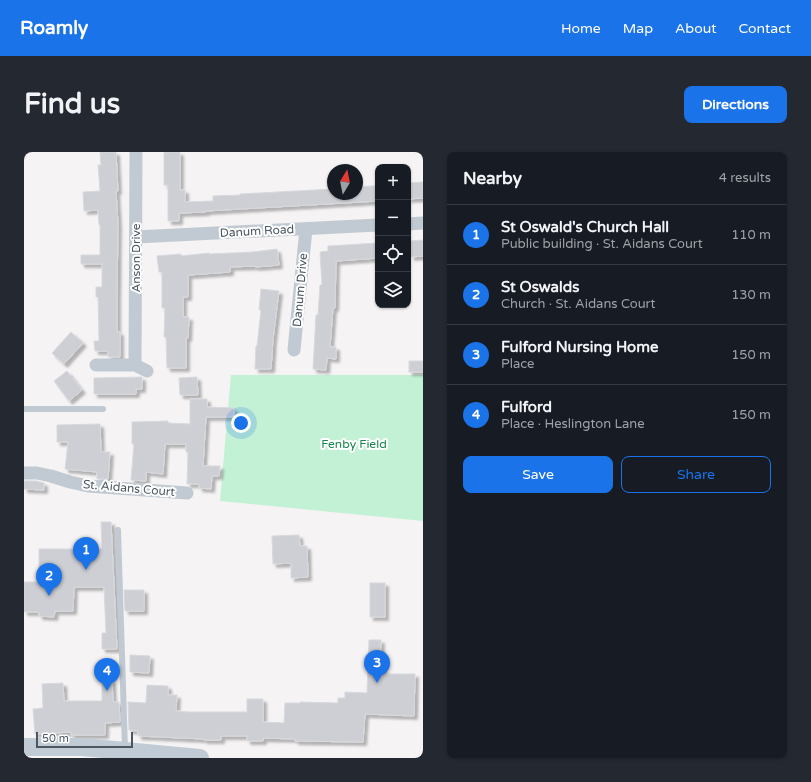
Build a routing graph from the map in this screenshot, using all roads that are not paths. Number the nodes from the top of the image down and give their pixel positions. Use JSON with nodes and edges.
{"nodes":[{"id":1,"x":136,"y":152,"type":"edge"},
{"id":2,"x":423,"y":223,"type":"edge"},
{"id":3,"x":411,"y":224,"type":"edge"},
{"id":4,"x":375,"y":225,"type":"edge"},
{"id":5,"x":306,"y":229,"type":"junction"},
{"id":6,"x":136,"y":237,"type":"junction"},
{"id":7,"x":294,"y":350,"type":"dead end"},
{"id":8,"x":96,"y":365,"type":"dead end"},
{"id":9,"x":24,"y":409,"type":"edge"},
{"id":10,"x":103,"y":409,"type":"dead end"},
{"id":11,"x":24,"y":472,"type":"edge"},
{"id":12,"x":187,"y":493,"type":"dead end"},
{"id":13,"x":118,"y":530,"type":"dead end"},
{"id":14,"x":24,"y":747,"type":"edge"},
{"id":15,"x":125,"y":752,"type":"junction"},
{"id":16,"x":193,"y":758,"type":"edge"},
{"id":17,"x":200,"y":758,"type":"edge"}],
"edges":[{"from":1,"to":6,"type":"street","name":"Anson Drive"},
{"from":2,"to":3,"type":"street"},
{"from":4,"to":5,"type":"street","name":"Danum Road"},
{"from":5,"to":6,"type":"street","name":"Danum Road"},
{"from":5,"to":7,"type":"street","name":"Danum Drive"},
{"from":6,"to":8,"type":"street","name":"Anson Drive"},
{"from":9,"to":10,"type":"lane"},
{"from":11,"to":12,"type":"street","name":"St. Aidans Court"},
{"from":13,"to":15,"type":"lane"},
{"from":14,"to":15,"type":"street"},
{"from":15,"to":16,"type":"street"},
{"from":16,"to":17,"type":"street"}]}
